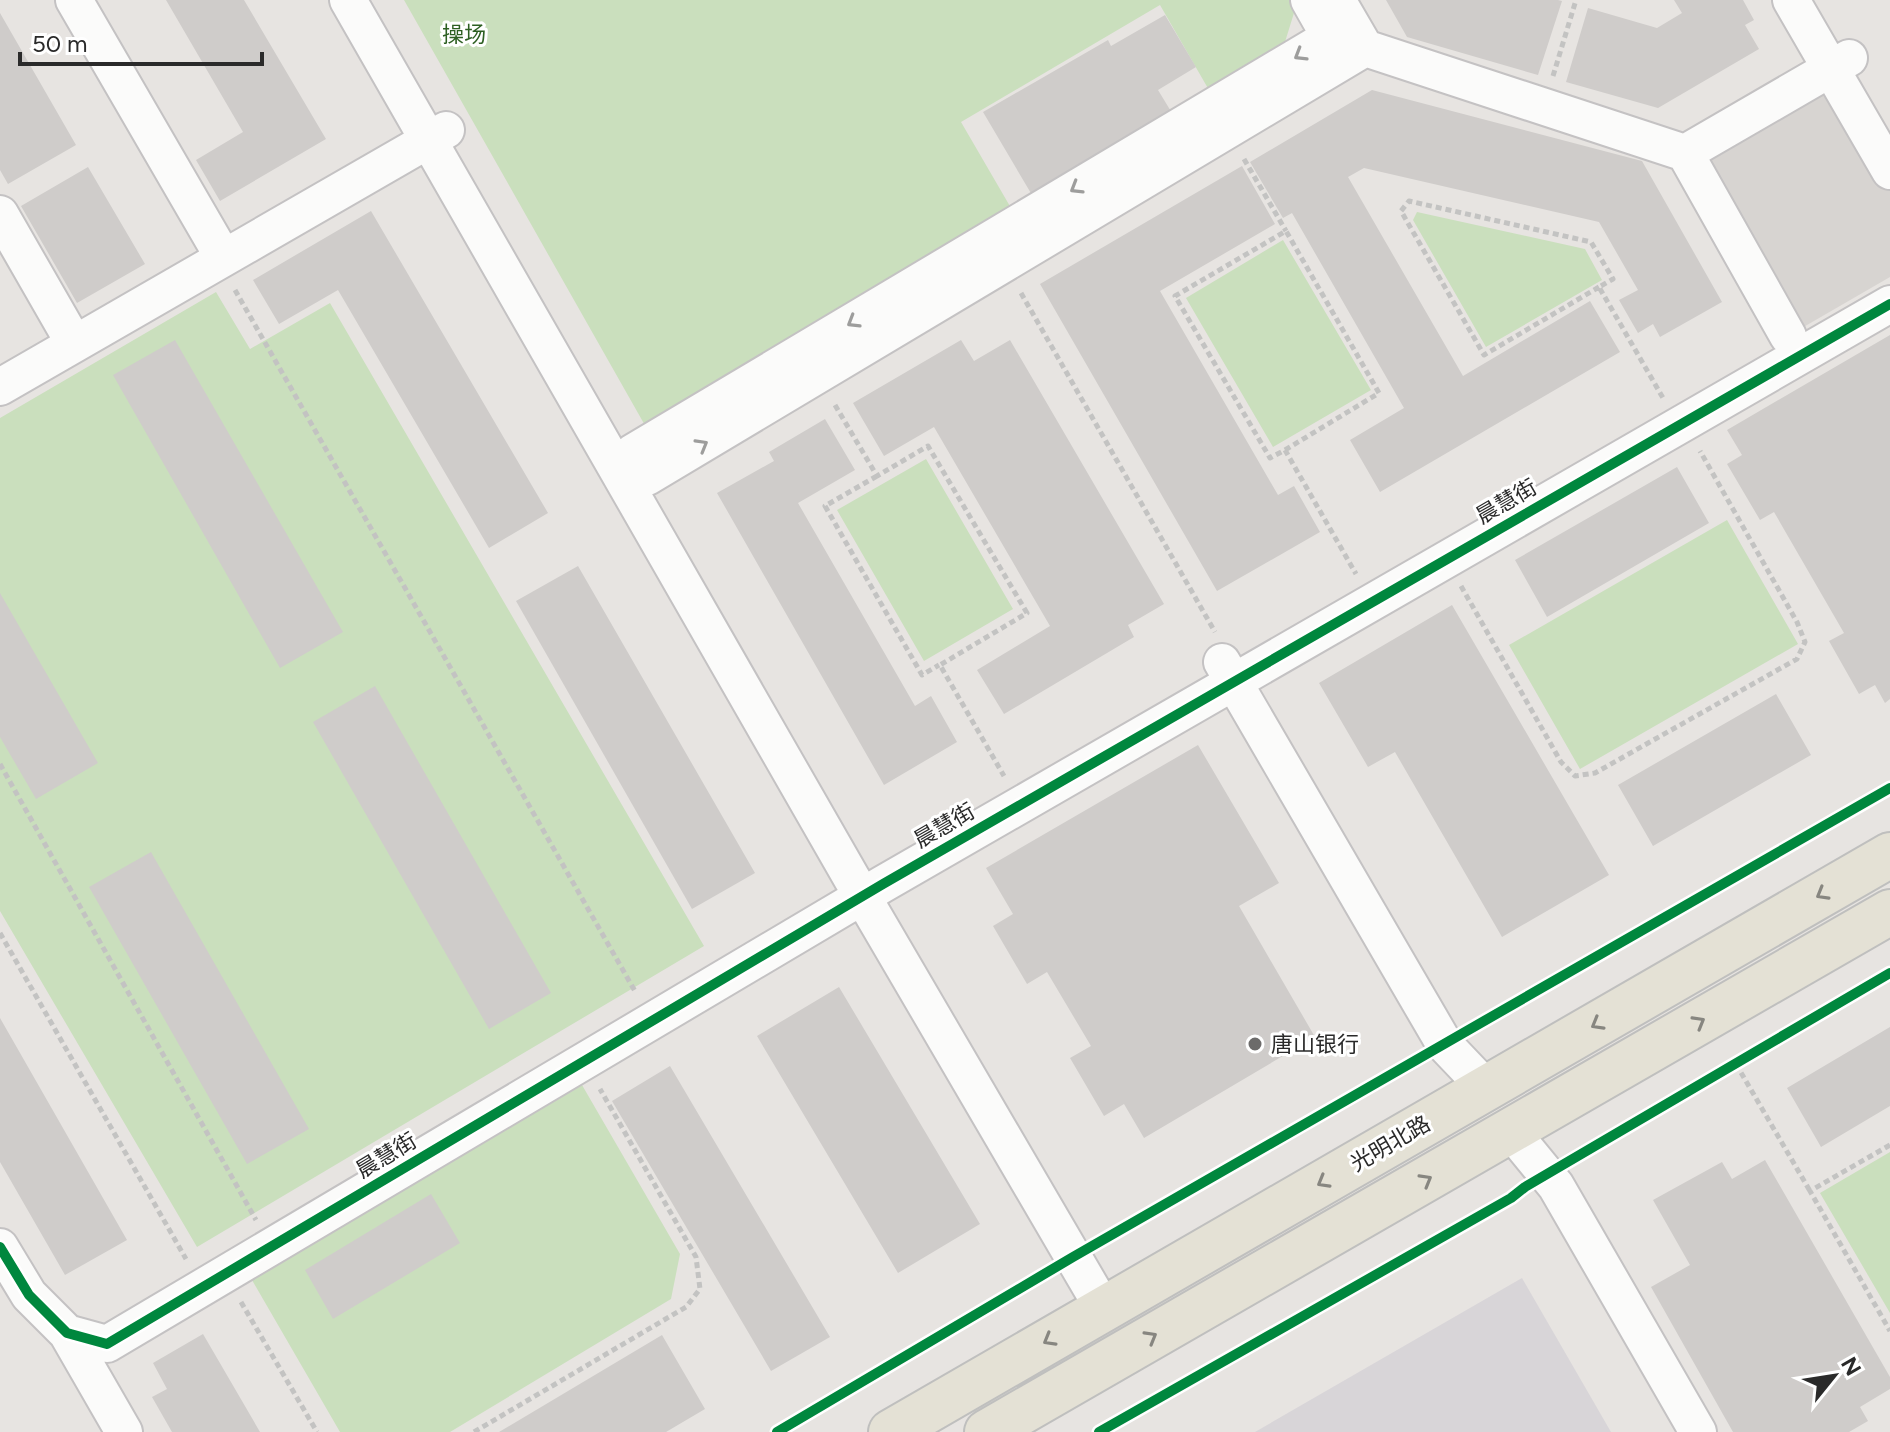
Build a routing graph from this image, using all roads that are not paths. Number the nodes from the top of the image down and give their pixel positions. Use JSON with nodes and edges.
{"nodes":[{"id":1,"x":74,"y":0,"type":"edge"},
{"id":2,"x":348,"y":0,"type":"edge"},
{"id":3,"x":370,"y":0,"type":"edge"},
{"id":4,"x":1309,"y":0,"type":"edge"},
{"id":5,"x":1337,"y":0,"type":"edge"},
{"id":6,"x":1791,"y":0,"type":"edge"},
{"id":7,"x":1816,"y":0,"type":"edge"},
{"id":8,"x":1365,"y":48,"type":"junction"},
{"id":9,"x":1839,"y":63,"type":"junction"},
{"id":10,"x":433,"y":127,"type":"junction"},
{"id":11,"x":1890,"y":129,"type":"edge"},
{"id":12,"x":1685,"y":153,"type":"junction"},
{"id":13,"x":1890,"y":171,"type":"edge"},
{"id":14,"x":0,"y":214,"type":"edge"},
{"id":15,"x":217,"y":252,"type":"junction"},
{"id":16,"x":1890,"y":277,"type":"edge"},
{"id":17,"x":1890,"y":304,"type":"edge"},
{"id":18,"x":66,"y":329,"type":"junction"},
{"id":19,"x":1788,"y":336,"type":"junction"},
{"id":20,"x":0,"y":367,"type":"edge"},
{"id":21,"x":0,"y":387,"type":"edge"},
{"id":22,"x":1676,"y":414,"type":"junction"},
{"id":23,"x":633,"y":469,"type":"junction"},
{"id":24,"x":1236,"y":665,"type":"junction"},
{"id":25,"x":1890,"y":855,"type":"edge"},
{"id":26,"x":867,"y":881,"type":"junction"},
{"id":27,"x":1890,"y":912,"type":"edge"},
{"id":28,"x":1486,"y":1088,"type":"junction"},
{"id":29,"x":1511,"y":1131,"type":"junction"},
{"id":30,"x":0,"y":1247,"type":"edge"},
{"id":31,"x":208,"y":1272,"type":"junction"},
{"id":32,"x":29,"y":1295,"type":"junction"},
{"id":33,"x":1113,"y":1303,"type":"junction"},
{"id":34,"x":67,"y":1333,"type":"junction"},
{"id":35,"x":124,"y":1432,"type":"edge"},
{"id":36,"x":891,"y":1432,"type":"edge"},
{"id":37,"x":987,"y":1432,"type":"edge"},
{"id":38,"x":1681,"y":1432,"type":"edge"},
{"id":39,"x":1698,"y":1432,"type":"edge"}],
"edges":[{"from":1,"to":15,"type":"street"},
{"from":2,"to":10,"type":"street"},
{"from":3,"to":10,"type":"street"},
{"from":4,"to":23,"type":"street","one_way":true},
{"from":5,"to":8,"type":"street"},
{"from":6,"to":9,"type":"street"},
{"from":7,"to":9,"type":"street"},
{"from":8,"to":12,"type":"street"},
{"from":23,"to":8,"type":"street","one_way":true},
{"from":9,"to":11,"type":"street"},
{"from":9,"to":12,"type":"street"},
{"from":9,"to":13,"type":"street"},
{"from":10,"to":15,"type":"street"},
{"from":10,"to":23,"type":"street"},
{"from":12,"to":19,"type":"street"},
{"from":14,"to":18,"type":"street"},
{"from":15,"to":18,"type":"street"},
{"from":15,"to":21,"type":"street"},
{"from":16,"to":19,"type":"street","name":"晨慧街"},
{"from":17,"to":22,"type":"street","name":"晨慧街"},
{"from":18,"to":20,"type":"street"},
{"from":19,"to":22,"type":"street","name":"晨慧街"},
{"from":22,"to":24,"type":"street","name":"晨慧街"},
{"from":22,"to":24,"type":"street","name":"晨慧街"},
{"from":23,"to":26,"type":"street"},
{"from":24,"to":26,"type":"street","name":"晨慧街"},
{"from":24,"to":26,"type":"street","name":"晨慧街"},
{"from":24,"to":28,"type":"street"},
{"from":25,"to":28,"type":"main road","name":"光明北路","one_way":true},
{"from":26,"to":31,"type":"street","name":"晨慧街"},
{"from":26,"to":31,"type":"street","name":"晨慧街"},
{"from":26,"to":33,"type":"street"},
{"from":29,"to":27,"type":"main road","one_way":true},
{"from":28,"to":29,"type":"main road"},
{"from":28,"to":33,"type":"main road","name":"光明北路","one_way":true},
{"from":37,"to":29,"type":"main road","one_way":true},
{"from":29,"to":38,"type":"street"},
{"from":29,"to":39,"type":"street"},
{"from":30,"to":32,"type":"street"},
{"from":31,"to":32,"type":"street","name":"晨慧街"},
{"from":31,"to":34,"type":"street","name":"晨慧街"},
{"from":32,"to":34,"type":"street","name":"晨慧街"},
{"from":33,"to":36,"type":"main road","name":"光明北路","one_way":true},
{"from":34,"to":35,"type":"street"}]}
